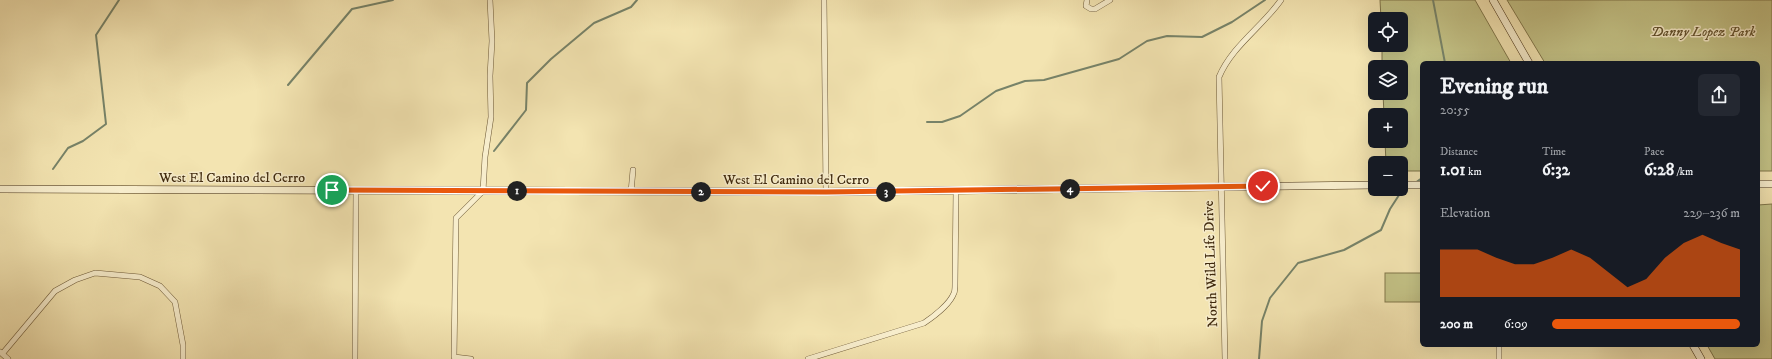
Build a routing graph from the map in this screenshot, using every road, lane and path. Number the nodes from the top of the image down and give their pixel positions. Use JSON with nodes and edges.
{"nodes":[{"id":1,"x":490,"y":0,"type":"edge"},
{"id":2,"x":824,"y":0,"type":"edge"},
{"id":3,"x":1087,"y":0,"type":"edge"},
{"id":4,"x":1110,"y":0,"type":"edge"},
{"id":5,"x":1281,"y":0,"type":"edge"},
{"id":6,"x":1493,"y":0,"type":"edge"},
{"id":7,"x":1528,"y":61,"type":"edge"},
{"id":8,"x":633,"y":170,"type":"dead end"},
{"id":9,"x":1760,"y":184,"type":"edge"},
{"id":10,"x":1772,"y":184,"type":"edge"},
{"id":11,"x":1368,"y":185,"type":"edge"},
{"id":12,"x":1408,"y":185,"type":"edge"},
{"id":13,"x":1420,"y":185,"type":"edge"},
{"id":14,"x":1220,"y":186,"type":"junction"},
{"id":15,"x":0,"y":189,"type":"edge"},
{"id":16,"x":356,"y":190,"type":"junction"},
{"id":17,"x":483,"y":191,"type":"junction"},
{"id":18,"x":956,"y":191,"type":"junction"},
{"id":19,"x":632,"y":192,"type":"junction"},
{"id":20,"x":826,"y":192,"type":"junction"},
{"id":21,"x":1499,"y":347,"type":"edge"},
{"id":22,"x":1694,"y":347,"type":"edge"},
{"id":23,"x":2,"y":353,"type":"edge"},
{"id":24,"x":8,"y":359,"type":"edge"},
{"id":25,"x":183,"y":359,"type":"edge"},
{"id":26,"x":355,"y":359,"type":"edge"},
{"id":27,"x":471,"y":359,"type":"edge"},
{"id":28,"x":808,"y":359,"type":"edge"},
{"id":29,"x":1225,"y":359,"type":"edge"},
{"id":30,"x":1499,"y":359,"type":"edge"},
{"id":31,"x":1701,"y":359,"type":"edge"}],
"edges":[{"from":1,"to":17,"type":"street"},
{"from":2,"to":20,"type":"street"},
{"from":3,"to":4,"type":"street"},
{"from":5,"to":14,"type":"street","name":"North Wild Life Drive"},
{"from":6,"to":7,"type":"street"},
{"from":8,"to":19,"type":"street"},
{"from":9,"to":10,"type":"street"},
{"from":11,"to":14,"type":"street","name":"West El Camino del Cerro"},
{"from":12,"to":13,"type":"street"},
{"from":14,"to":18,"type":"street","name":"West El Camino del Cerro"},
{"from":14,"to":29,"type":"street","name":"North Wild Life Drive"},
{"from":15,"to":16,"type":"street","name":"West El Camino del Cerro"},
{"from":16,"to":17,"type":"street","name":"West El Camino del Cerro"},
{"from":16,"to":26,"type":"street"},
{"from":17,"to":19,"type":"street","name":"West El Camino del Cerro"},
{"from":17,"to":27,"type":"street"},
{"from":18,"to":20,"type":"street","name":"West El Camino del Cerro"},
{"from":18,"to":28,"type":"street"},
{"from":19,"to":20,"type":"street","name":"West El Camino del Cerro"},
{"from":21,"to":30,"type":"street"},
{"from":22,"to":31,"type":"street"},
{"from":23,"to":24,"type":"street"},
{"from":23,"to":25,"type":"street"}]}
